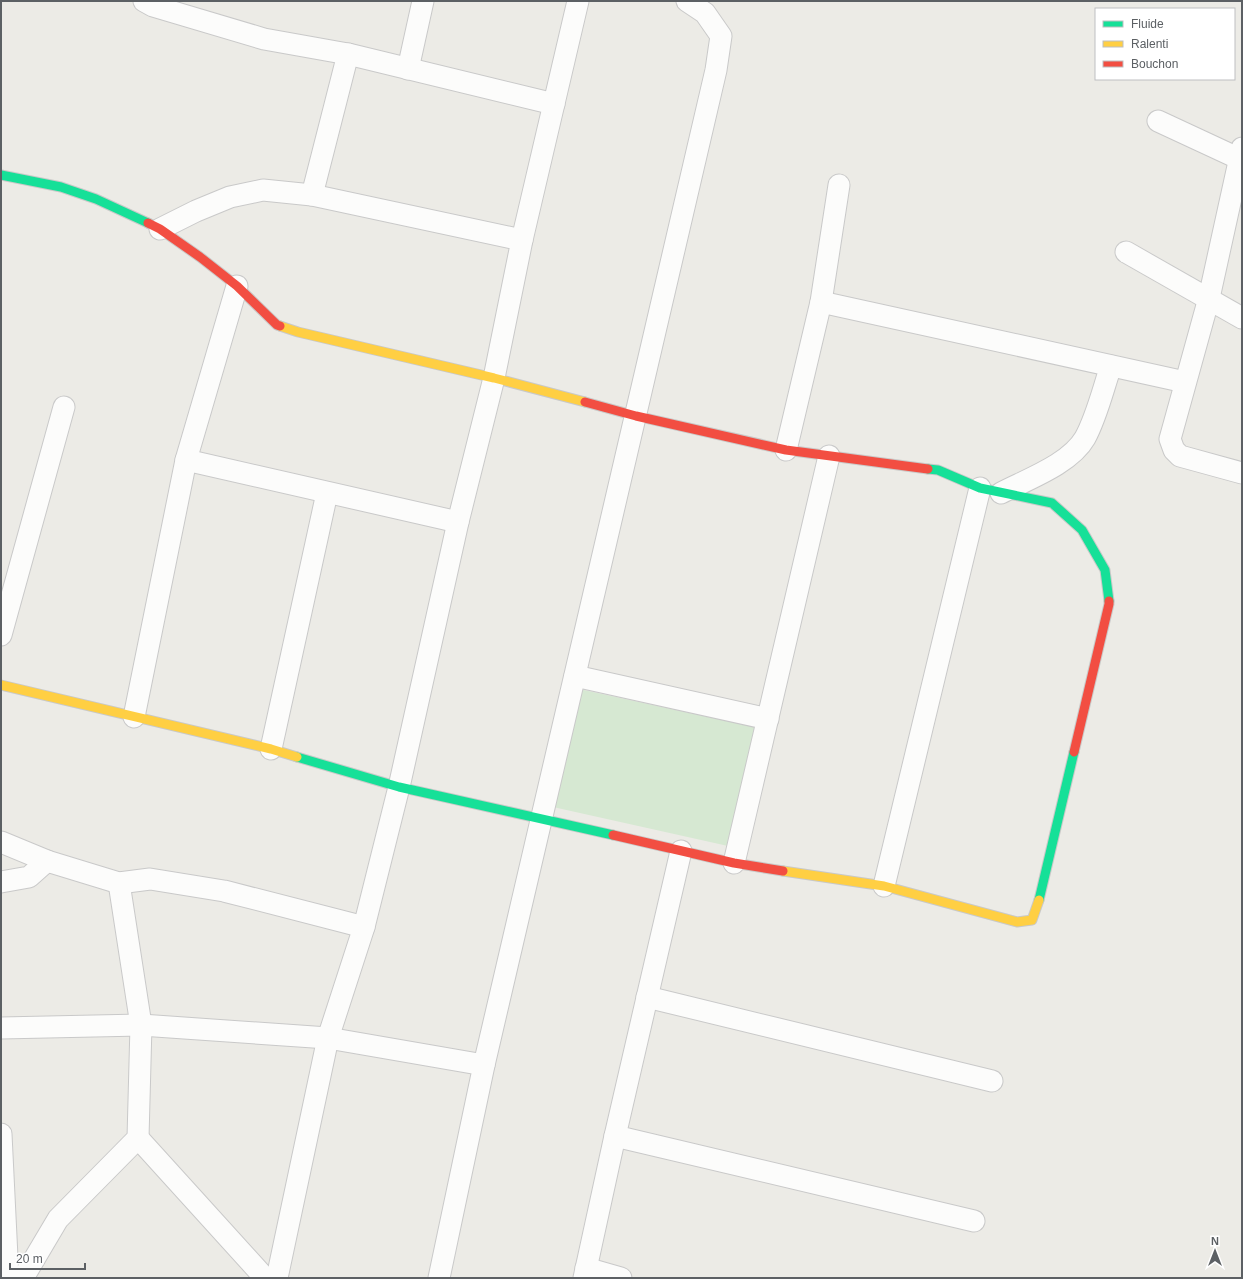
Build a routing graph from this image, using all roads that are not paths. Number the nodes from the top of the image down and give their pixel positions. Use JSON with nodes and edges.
{"nodes":[{"id":1,"x":144,"y":1,"type":"edge"},
{"id":2,"x":423,"y":1,"type":"edge"},
{"id":3,"x":578,"y":1,"type":"edge"},
{"id":4,"x":687,"y":1,"type":"edge"},
{"id":5,"x":348,"y":54,"type":"junction"},
{"id":6,"x":408,"y":70,"type":"junction"},
{"id":7,"x":554,"y":104,"type":"junction"},
{"id":8,"x":1158,"y":121,"type":"dead end"},
{"id":9,"x":1241,"y":156,"type":"edge"},
{"id":10,"x":1,"y":175,"type":"edge"},
{"id":11,"x":839,"y":185,"type":"dead end"},
{"id":12,"x":312,"y":195,"type":"junction"},
{"id":13,"x":160,"y":229,"type":"junction"},
{"id":14,"x":522,"y":240,"type":"junction"},
{"id":15,"x":1126,"y":252,"type":"dead end"},
{"id":16,"x":237,"y":286,"type":"junction"},
{"id":17,"x":1208,"y":298,"type":"junction"},
{"id":18,"x":821,"y":302,"type":"junction"},
{"id":19,"x":1242,"y":318,"type":"edge"},
{"id":20,"x":1111,"y":366,"type":"junction"},
{"id":21,"x":494,"y":378,"type":"junction"},
{"id":22,"x":1185,"y":382,"type":"junction"},
{"id":23,"x":64,"y":407,"type":"dead end"},
{"id":24,"x":636,"y":416,"type":"junction"},
{"id":25,"x":786,"y":450,"type":"junction"},
{"id":26,"x":829,"y":456,"type":"junction"},
{"id":27,"x":186,"y":460,"type":"junction"},
{"id":28,"x":1242,"y":473,"type":"edge"},
{"id":29,"x":980,"y":488,"type":"junction"},
{"id":30,"x":327,"y":493,"type":"junction"},
{"id":31,"x":1001,"y":493,"type":"junction"},
{"id":32,"x":458,"y":522,"type":"junction"},
{"id":33,"x":1,"y":635,"type":"edge"},
{"id":34,"x":575,"y":676,"type":"junction"},
{"id":35,"x":1,"y":685,"type":"edge"},
{"id":36,"x":134,"y":717,"type":"junction"},
{"id":37,"x":768,"y":719,"type":"junction"},
{"id":38,"x":271,"y":749,"type":"junction"},
{"id":39,"x":400,"y":787,"type":"junction"},
{"id":40,"x":542,"y":819,"type":"junction"},
{"id":41,"x":1,"y":842,"type":"edge"},
{"id":42,"x":681,"y":852,"type":"junction"},
{"id":43,"x":47,"y":860,"type":"junction"},
{"id":44,"x":734,"y":863,"type":"junction"},
{"id":45,"x":1,"y":882,"type":"edge"},
{"id":46,"x":118,"y":883,"type":"junction"},
{"id":47,"x":884,"y":886,"type":"junction"},
{"id":48,"x":364,"y":927,"type":"junction"},
{"id":49,"x":648,"y":997,"type":"junction"},
{"id":50,"x":141,"y":1025,"type":"junction"},
{"id":51,"x":1,"y":1028,"type":"edge"},
{"id":52,"x":328,"y":1038,"type":"junction"},
{"id":53,"x":484,"y":1065,"type":"junction"},
{"id":54,"x":992,"y":1081,"type":"dead end"},
{"id":55,"x":1,"y":1134,"type":"edge"},
{"id":56,"x":615,"y":1136,"type":"junction"},
{"id":57,"x":138,"y":1138,"type":"junction"},
{"id":58,"x":974,"y":1221,"type":"dead end"},
{"id":59,"x":585,"y":1273,"type":"edge"},
{"id":60,"x":264,"y":1276,"type":"edge"},
{"id":61,"x":8,"y":1278,"type":"edge"},
{"id":62,"x":23,"y":1278,"type":"edge"},
{"id":63,"x":439,"y":1278,"type":"edge"},
{"id":64,"x":621,"y":1278,"type":"edge"}],
"edges":[{"from":1,"to":5,"type":"street"},
{"from":2,"to":6,"type":"street"},
{"from":3,"to":7,"type":"street"},
{"from":4,"to":24,"type":"street"},
{"from":5,"to":6,"type":"street"},
{"from":5,"to":12,"type":"street"},
{"from":6,"to":7,"type":"street"},
{"from":7,"to":14,"type":"street"},
{"from":8,"to":9,"type":"street"},
{"from":9,"to":17,"type":"street"},
{"from":10,"to":13,"type":"street"},
{"from":11,"to":18,"type":"street"},
{"from":12,"to":13,"type":"street"},
{"from":12,"to":14,"type":"street"},
{"from":13,"to":16,"type":"street"},
{"from":14,"to":21,"type":"street"},
{"from":15,"to":17,"type":"street"},
{"from":16,"to":21,"type":"street"},
{"from":16,"to":27,"type":"street"},
{"from":17,"to":19,"type":"street"},
{"from":17,"to":22,"type":"street"},
{"from":18,"to":20,"type":"street"},
{"from":18,"to":25,"type":"street"},
{"from":20,"to":22,"type":"street"},
{"from":20,"to":31,"type":"street"},
{"from":21,"to":24,"type":"street"},
{"from":21,"to":32,"type":"street"},
{"from":22,"to":28,"type":"street"},
{"from":23,"to":33,"type":"street"},
{"from":24,"to":25,"type":"street"},
{"from":24,"to":34,"type":"street"},
{"from":25,"to":26,"type":"street"},
{"from":26,"to":29,"type":"street"},
{"from":26,"to":37,"type":"street"},
{"from":27,"to":30,"type":"street"},
{"from":27,"to":36,"type":"street"},
{"from":29,"to":31,"type":"street"},
{"from":29,"to":47,"type":"street"},
{"from":30,"to":32,"type":"street"},
{"from":30,"to":38,"type":"street"},
{"from":31,"to":47,"type":"street"},
{"from":32,"to":39,"type":"street"},
{"from":34,"to":37,"type":"street"},
{"from":34,"to":40,"type":"street"},
{"from":35,"to":36,"type":"street"},
{"from":36,"to":38,"type":"street"},
{"from":37,"to":44,"type":"street"},
{"from":38,"to":39,"type":"street"},
{"from":39,"to":40,"type":"street"},
{"from":39,"to":48,"type":"street"},
{"from":40,"to":42,"type":"street"},
{"from":40,"to":53,"type":"street"},
{"from":41,"to":43,"type":"street"},
{"from":42,"to":44,"type":"street"},
{"from":42,"to":49,"type":"street"},
{"from":43,"to":45,"type":"street"},
{"from":43,"to":46,"type":"street"},
{"from":44,"to":47,"type":"street"},
{"from":46,"to":48,"type":"street"},
{"from":46,"to":50,"type":"street"},
{"from":48,"to":52,"type":"street"},
{"from":49,"to":54,"type":"street"},
{"from":49,"to":56,"type":"street"},
{"from":50,"to":51,"type":"street"},
{"from":50,"to":52,"type":"street"},
{"from":50,"to":57,"type":"street"},
{"from":52,"to":53,"type":"street"},
{"from":52,"to":60,"type":"street"},
{"from":53,"to":63,"type":"street"},
{"from":55,"to":61,"type":"street"},
{"from":56,"to":58,"type":"street"},
{"from":56,"to":59,"type":"street"},
{"from":57,"to":60,"type":"street"},
{"from":57,"to":62,"type":"street"},
{"from":59,"to":64,"type":"street"}]}
